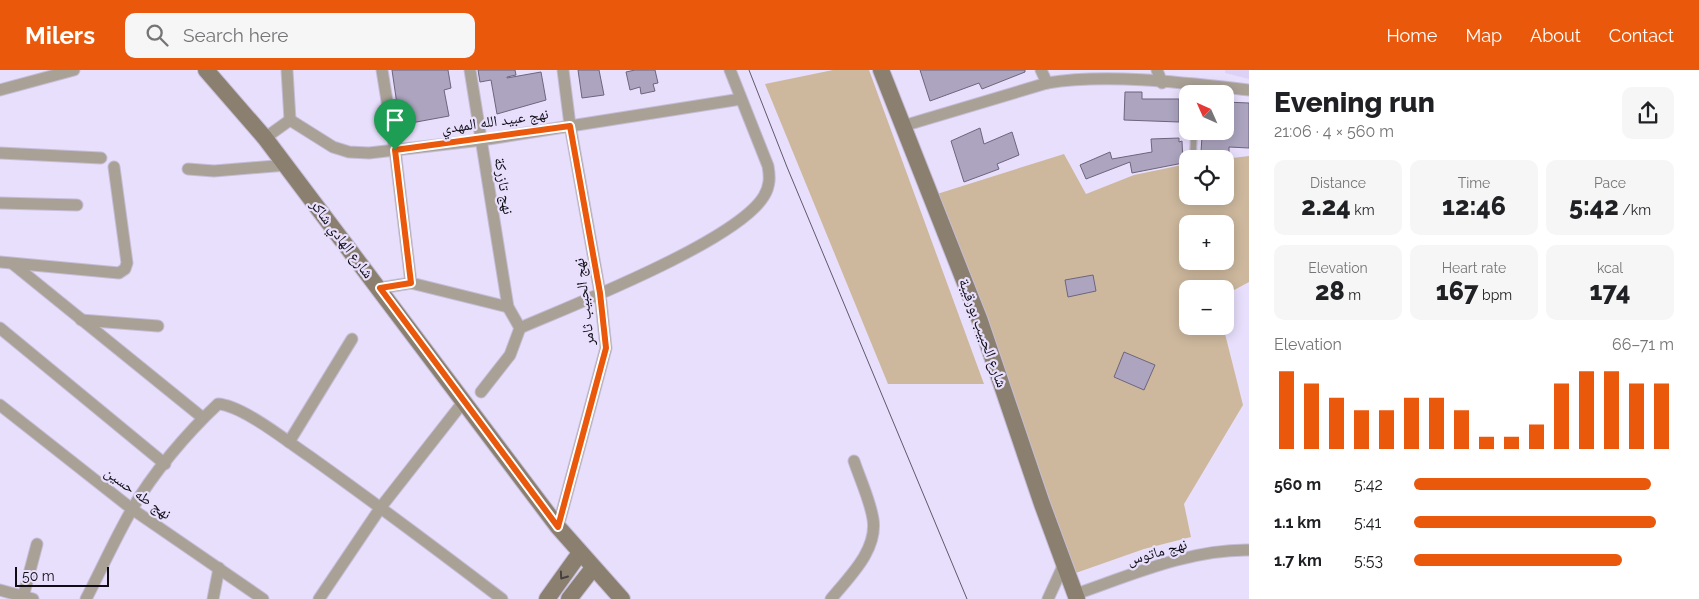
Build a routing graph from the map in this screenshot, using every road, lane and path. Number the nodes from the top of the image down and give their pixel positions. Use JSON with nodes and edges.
{"nodes":[{"id":1,"x":74,"y":70,"type":"edge"},
{"id":2,"x":206,"y":70,"type":"edge"},
{"id":3,"x":287,"y":70,"type":"edge"},
{"id":4,"x":382,"y":70,"type":"edge"},
{"id":5,"x":470,"y":70,"type":"edge"},
{"id":6,"x":563,"y":70,"type":"edge"},
{"id":7,"x":730,"y":70,"type":"edge"},
{"id":8,"x":881,"y":70,"type":"edge"},
{"id":9,"x":1041,"y":70,"type":"edge"},
{"id":10,"x":1156,"y":70,"type":"edge"},
{"id":11,"x":41,"y":75,"type":"edge"},
{"id":12,"x":1047,"y":83,"type":"junction"},
{"id":13,"x":1162,"y":83,"type":"junction"},
{"id":14,"x":1179,"y":86,"type":"edge"},
{"id":15,"x":0,"y":90,"type":"edge"},
{"id":16,"x":1234,"y":90,"type":"edge"},
{"id":17,"x":1249,"y":90,"type":"edge"},
{"id":18,"x":741,"y":99,"type":"junction"},
{"id":19,"x":290,"y":120,"type":"junction"},
{"id":20,"x":570,"y":126,"type":"junction"},
{"id":21,"x":903,"y":126,"type":"junction"},
{"id":22,"x":265,"y":138,"type":"junction"},
{"id":23,"x":482,"y":140,"type":"junction"},
{"id":24,"x":395,"y":150,"type":"junction"},
{"id":25,"x":0,"y":153,"type":"edge"},
{"id":26,"x":101,"y":158,"type":"dead end"},
{"id":27,"x":287,"y":166,"type":"junction"},
{"id":28,"x":114,"y":167,"type":"dead end"},
{"id":29,"x":188,"y":169,"type":"dead end"},
{"id":30,"x":0,"y":203,"type":"edge"},
{"id":31,"x":77,"y":205,"type":"dead end"},
{"id":32,"x":0,"y":262,"type":"edge"},
{"id":33,"x":13,"y":264,"type":"junction"},
{"id":34,"x":411,"y":283,"type":"junction"},
{"id":35,"x":380,"y":288,"type":"junction"},
{"id":36,"x":600,"y":293,"type":"junction"},
{"id":37,"x":508,"y":308,"type":"junction"},
{"id":38,"x":81,"y":320,"type":"junction"},
{"id":39,"x":158,"y":326,"type":"dead end"},
{"id":40,"x":0,"y":328,"type":"edge"},
{"id":41,"x":520,"y":328,"type":"junction"},
{"id":42,"x":352,"y":340,"type":"dead end"},
{"id":43,"x":481,"y":392,"type":"dead end"},
{"id":44,"x":464,"y":401,"type":"junction"},
{"id":45,"x":0,"y":405,"type":"edge"},
{"id":46,"x":202,"y":418,"type":"junction"},
{"id":47,"x":289,"y":442,"type":"junction"},
{"id":48,"x":854,"y":461,"type":"dead end"},
{"id":49,"x":165,"y":464,"type":"junction"},
{"id":50,"x":381,"y":507,"type":"junction"},
{"id":51,"x":132,"y":509,"type":"junction"},
{"id":52,"x":558,"y":527,"type":"junction"},
{"id":53,"x":37,"y":544,"type":"dead end"},
{"id":54,"x":1249,"y":550,"type":"edge"},
{"id":55,"x":580,"y":553,"type":"junction"},
{"id":56,"x":1064,"y":564,"type":"junction"},
{"id":57,"x":219,"y":568,"type":"junction"},
{"id":58,"x":592,"y":568,"type":"junction"},
{"id":59,"x":0,"y":590,"type":"edge"},
{"id":60,"x":1076,"y":596,"type":"edge"},
{"id":61,"x":28,"y":598,"type":"edge"},
{"id":62,"x":86,"y":599,"type":"edge"},
{"id":63,"x":213,"y":599,"type":"edge"},
{"id":64,"x":263,"y":599,"type":"edge"},
{"id":65,"x":319,"y":599,"type":"edge"},
{"id":66,"x":502,"y":599,"type":"edge"},
{"id":67,"x":547,"y":599,"type":"edge"},
{"id":68,"x":570,"y":599,"type":"edge"},
{"id":69,"x":622,"y":599,"type":"edge"},
{"id":70,"x":831,"y":599,"type":"edge"},
{"id":71,"x":1048,"y":599,"type":"edge"}],
"edges":[{"from":1,"to":11,"type":"street"},
{"from":2,"to":22,"type":"street","name":"شارع الهادي شاكر"},
{"from":3,"to":19,"type":"street"},
{"from":4,"to":24,"type":"street"},
{"from":5,"to":23,"type":"street","name":"نهج تازركة"},
{"from":6,"to":20,"type":"street","name":"نهج الحبيب ثامر"},
{"from":7,"to":18,"type":"street"},
{"from":8,"to":21,"type":"street","name":"شارع الحبيب بورقيبة"},
{"from":9,"to":12,"type":"street"},
{"from":10,"to":13,"type":"street"},
{"from":11,"to":15,"type":"street"},
{"from":12,"to":13,"type":"street"},
{"from":12,"to":21,"type":"street"},
{"from":13,"to":14,"type":"street"},
{"from":16,"to":17,"type":"street"},
{"from":18,"to":20,"type":"street","name":"نهج عبيد الله المهدي"},
{"from":18,"to":36,"type":"street"},
{"from":19,"to":22,"type":"street"},
{"from":19,"to":24,"type":"street","name":"نهج عبيد الله المهدي"},
{"from":20,"to":23,"type":"street","name":"نهج عبيد الله المهدي"},
{"from":20,"to":36,"type":"street","name":"نهج الحبيب ثامر"},
{"from":21,"to":56,"type":"street","name":"شارع الحبيب بورقيبة"},
{"from":22,"to":27,"type":"street","name":"شارع الهادي شاكر"},
{"from":23,"to":24,"type":"street","name":"نهج عبيد الله المهدي"},
{"from":23,"to":37,"type":"street","name":"نهج تازركة"},
{"from":24,"to":34,"type":"street"},
{"from":25,"to":26,"type":"street"},
{"from":27,"to":29,"type":"street"},
{"from":27,"to":35,"type":"street","name":"شارع الهادي شاكر"},
{"from":28,"to":33,"type":"street"},
{"from":30,"to":31,"type":"street"},
{"from":32,"to":33,"type":"street"},
{"from":33,"to":38,"type":"street"},
{"from":34,"to":35,"type":"street"},
{"from":34,"to":37,"type":"street"},
{"from":35,"to":44,"type":"street","name":"شارع الهادي شاكر"},
{"from":36,"to":41,"type":"street"},
{"from":36,"to":52,"type":"street","name":"نهج الحبيب ثامر"},
{"from":37,"to":41,"type":"street"},
{"from":38,"to":39,"type":"street"},
{"from":38,"to":46,"type":"street"},
{"from":40,"to":49,"type":"street"},
{"from":41,"to":43,"type":"street"},
{"from":42,"to":47,"type":"street"},
{"from":44,"to":50,"type":"street"},
{"from":44,"to":52,"type":"street","name":"شارع الهادي شاكر"},
{"from":45,"to":51,"type":"street","name":"نهج طه حسين"},
{"from":46,"to":47,"type":"street"},
{"from":46,"to":49,"type":"street"},
{"from":47,"to":50,"type":"street"},
{"from":48,"to":70,"type":"street"},
{"from":49,"to":51,"type":"street"},
{"from":50,"to":65,"type":"street"},
{"from":50,"to":66,"type":"street"},
{"from":51,"to":57,"type":"street","name":"نهج طه حسين"},
{"from":51,"to":62,"type":"street"},
{"from":52,"to":55,"type":"street","name":"شارع الهادي شاكر"},
{"from":53,"to":61,"type":"street"},
{"from":54,"to":60,"type":"street","name":"نهج ماتوس"},
{"from":55,"to":58,"type":"street","name":"شارع الهادي شاكر"},
{"from":55,"to":67,"type":"street","one_way":true},
{"from":56,"to":60,"type":"street","name":"شارع الحبيب بورقيبة"},
{"from":56,"to":71,"type":"street"},
{"from":57,"to":63,"type":"street"},
{"from":57,"to":64,"type":"street","name":"نهج طه حسين"},
{"from":58,"to":68,"type":"street"},
{"from":58,"to":69,"type":"street","name":"شارع الهادي شاكر"},
{"from":59,"to":61,"type":"street"}]}
